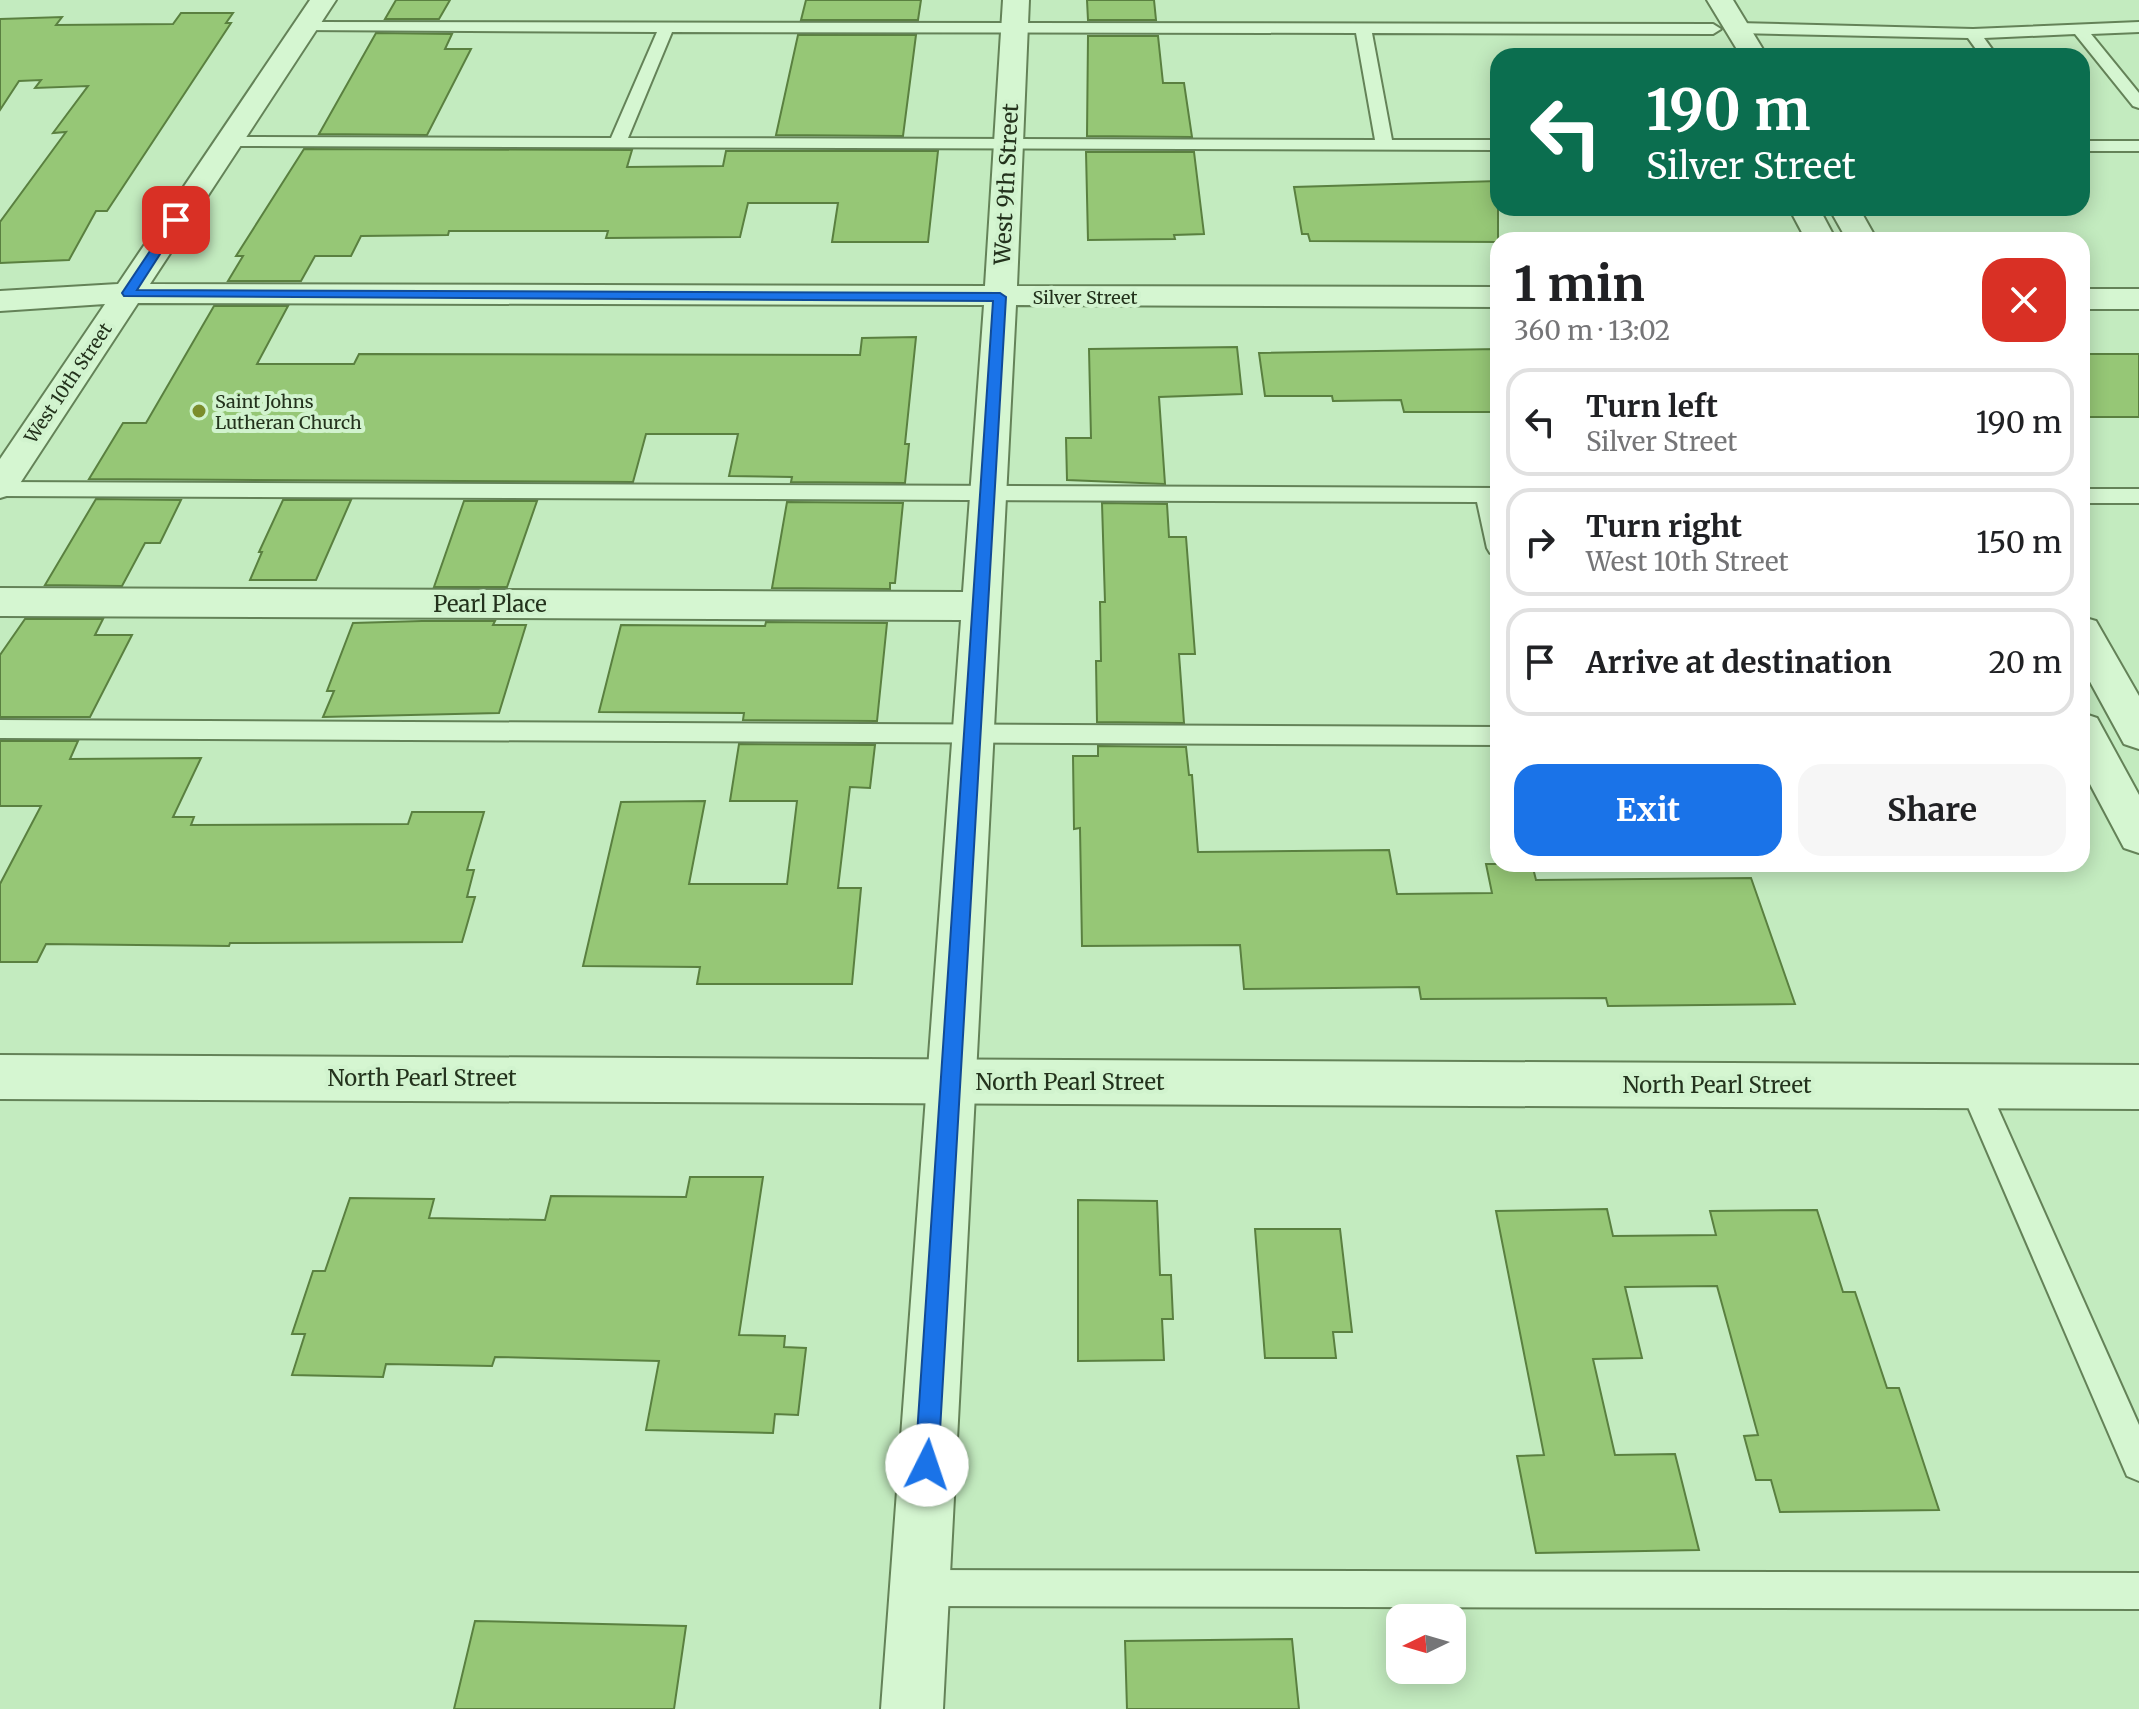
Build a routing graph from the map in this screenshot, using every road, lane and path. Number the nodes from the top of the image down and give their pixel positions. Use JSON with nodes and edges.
{"nodes":[{"id":1,"x":323,"y":0,"type":"edge"},
{"id":2,"x":1698,"y":0,"type":"edge"},
{"id":3,"x":1720,"y":0,"type":"edge"},
{"id":4,"x":1015,"y":14,"type":"edge"},
{"id":5,"x":305,"y":27,"type":"junction"},
{"id":6,"x":667,"y":27,"type":"junction"},
{"id":7,"x":2139,"y":27,"type":"edge"},
{"id":8,"x":1363,"y":28,"type":"junction"},
{"id":9,"x":1725,"y":28,"type":"junction"},
{"id":10,"x":2079,"y":29,"type":"junction"},
{"id":11,"x":1973,"y":34,"type":"junction"},
{"id":12,"x":1726,"y":48,"type":"edge"},
{"id":13,"x":1746,"y":48,"type":"edge"},
{"id":14,"x":1983,"y":48,"type":"edge"},
{"id":15,"x":2139,"y":103,"type":"edge"},
{"id":16,"x":229,"y":142,"type":"junction"},
{"id":17,"x":618,"y":142,"type":"junction"},
{"id":18,"x":1008,"y":142,"type":"junction"},
{"id":19,"x":1384,"y":144,"type":"junction"},
{"id":20,"x":1490,"y":145,"type":"edge"},
{"id":21,"x":2090,"y":146,"type":"edge"},
{"id":22,"x":2139,"y":146,"type":"edge"},
{"id":23,"x":128,"y":293,"type":"junction"},
{"id":24,"x":1000,"y":297,"type":"junction"},
{"id":25,"x":1490,"y":297,"type":"edge"},
{"id":26,"x":2090,"y":299,"type":"edge"},
{"id":27,"x":2139,"y":299,"type":"edge"},
{"id":28,"x":0,"y":301,"type":"edge"},
{"id":29,"x":0,"y":488,"type":"edge"},
{"id":30,"x":988,"y":491,"type":"junction"},
{"id":31,"x":1490,"y":495,"type":"edge"},
{"id":32,"x":2090,"y":496,"type":"edge"},
{"id":33,"x":2139,"y":496,"type":"edge"},
{"id":34,"x":0,"y":602,"type":"edge"},
{"id":35,"x":981,"y":606,"type":"junction"},
{"id":36,"x":2090,"y":645,"type":"edge"},
{"id":37,"x":0,"y":729,"type":"edge"},
{"id":38,"x":973,"y":731,"type":"junction"},
{"id":39,"x":2139,"y":733,"type":"edge"},
{"id":40,"x":1490,"y":736,"type":"edge"},
{"id":41,"x":2090,"y":748,"type":"edge"},
{"id":42,"x":2139,"y":836,"type":"edge"},
{"id":43,"x":0,"y":1077,"type":"edge"},
{"id":44,"x":951,"y":1081,"type":"junction"},
{"id":45,"x":1974,"y":1086,"type":"junction"},
{"id":46,"x":2139,"y":1087,"type":"edge"},
{"id":47,"x":2139,"y":1464,"type":"edge"},
{"id":48,"x":919,"y":1588,"type":"junction"},
{"id":49,"x":2139,"y":1591,"type":"edge"},
{"id":50,"x":912,"y":1709,"type":"edge"}],
"edges":[{"from":1,"to":5,"type":"street","name":"West 10th Street"},
{"from":2,"to":9,"type":"street"},
{"from":3,"to":9,"type":"street"},
{"from":4,"to":6,"type":"lane"},
{"from":4,"to":8,"type":"lane"},
{"from":4,"to":18,"type":"street","name":"West 9th Street"},
{"from":5,"to":6,"type":"lane"},
{"from":5,"to":16,"type":"street","name":"West 10th Street"},
{"from":6,"to":17,"type":"lane"},
{"from":7,"to":10,"type":"lane"},
{"from":8,"to":9,"type":"lane"},
{"from":8,"to":19,"type":"lane"},
{"from":9,"to":11,"type":"lane"},
{"from":9,"to":12,"type":"street"},
{"from":9,"to":13,"type":"street"},
{"from":10,"to":11,"type":"lane"},
{"from":10,"to":15,"type":"lane"},
{"from":11,"to":14,"type":"lane"},
{"from":16,"to":17,"type":"lane"},
{"from":16,"to":23,"type":"street","name":"West 10th Street"},
{"from":17,"to":18,"type":"lane"},
{"from":18,"to":19,"type":"lane"},
{"from":18,"to":24,"type":"street","name":"West 9th Street"},
{"from":19,"to":20,"type":"lane"},
{"from":21,"to":22,"type":"lane"},
{"from":23,"to":24,"type":"street","name":"Silver Street"},
{"from":23,"to":28,"type":"street","name":"Silver Street"},
{"from":23,"to":29,"type":"street","name":"West 10th Street"},
{"from":24,"to":25,"type":"street","name":"Silver Street"},
{"from":24,"to":30,"type":"street","name":"West 9th Street"},
{"from":26,"to":27,"type":"street"},
{"from":29,"to":30,"type":"lane"},
{"from":30,"to":31,"type":"lane"},
{"from":30,"to":35,"type":"street","name":"West 9th Street"},
{"from":32,"to":33,"type":"lane"},
{"from":34,"to":35,"type":"street","name":"Pearl Place"},
{"from":35,"to":38,"type":"street","name":"West 9th Street"},
{"from":36,"to":39,"type":"street"},
{"from":37,"to":38,"type":"lane"},
{"from":38,"to":40,"type":"lane"},
{"from":38,"to":44,"type":"street","name":"West 9th Street"},
{"from":41,"to":42,"type":"street"},
{"from":43,"to":44,"type":"street","name":"North Pearl Street"},
{"from":44,"to":45,"type":"street","name":"North Pearl Street"},
{"from":44,"to":48,"type":"street","name":"West 9th Street"},
{"from":45,"to":46,"type":"street","name":"North Pearl Street"},
{"from":45,"to":47,"type":"lane"},
{"from":48,"to":49,"type":"lane"},
{"from":48,"to":50,"type":"street","name":"West 9th Street"}]}
